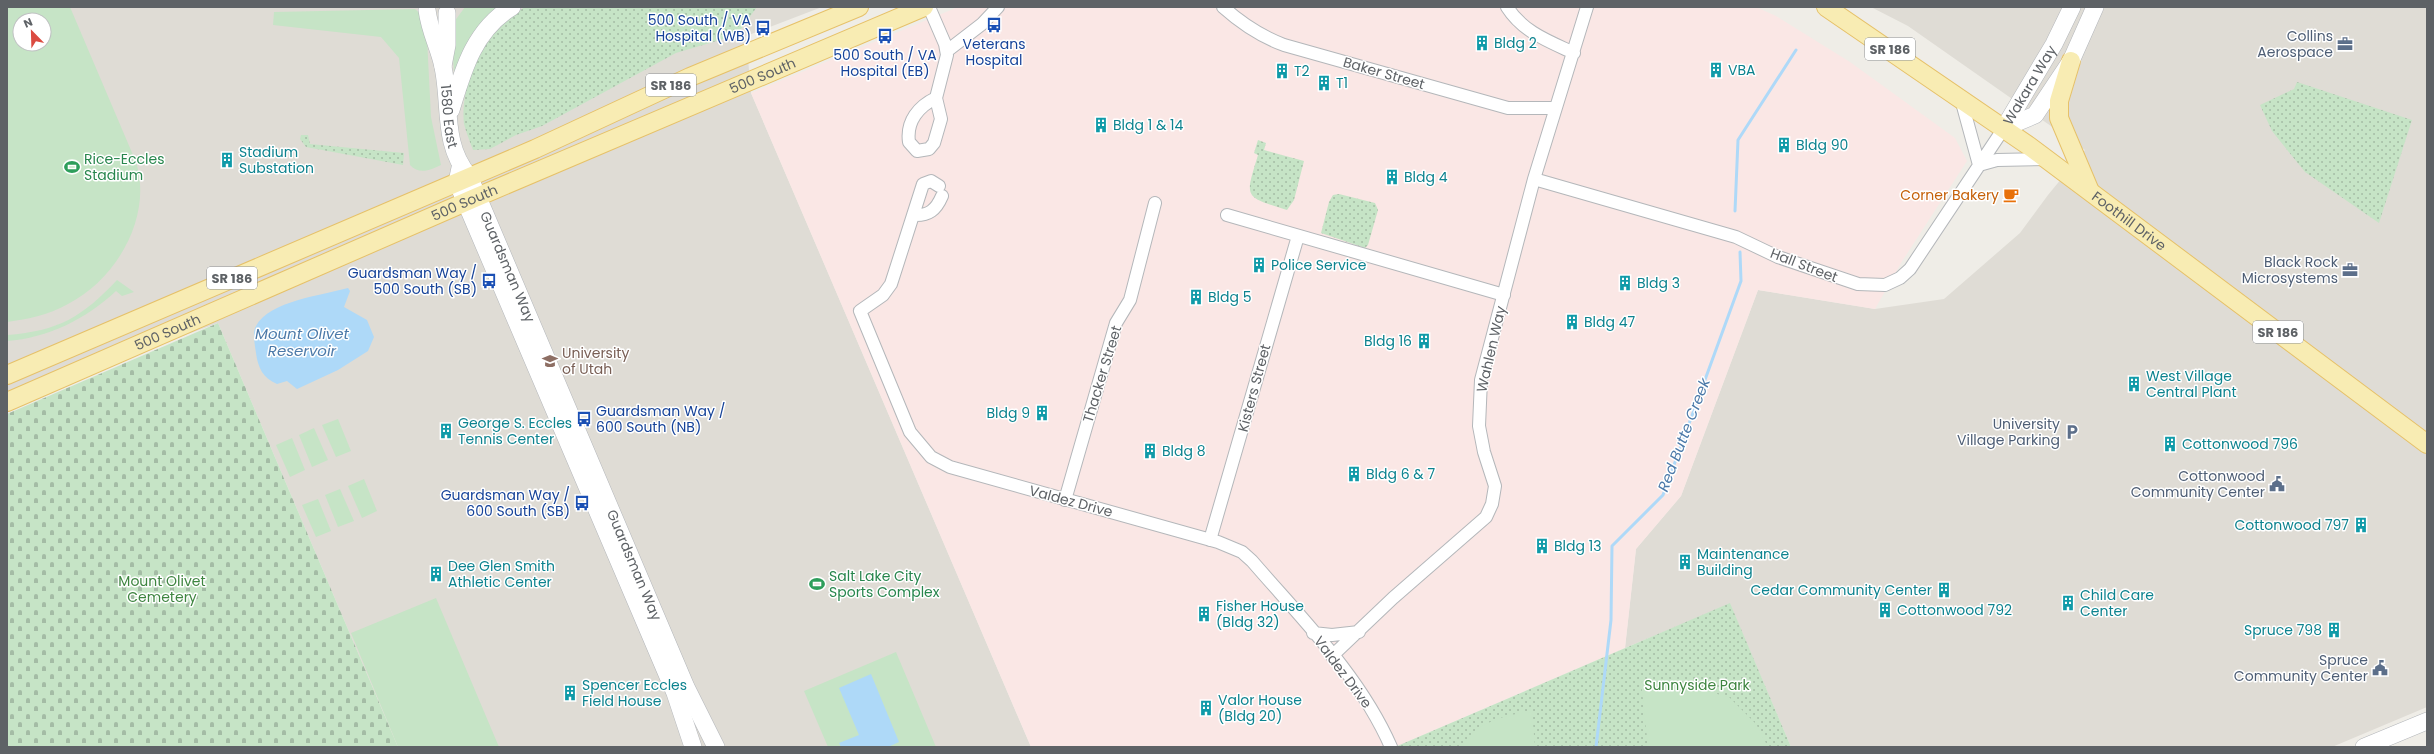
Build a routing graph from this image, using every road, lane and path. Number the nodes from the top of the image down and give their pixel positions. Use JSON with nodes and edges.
{"nodes":[{"id":1,"x":512,"y":7,"type":"edge"},
{"id":2,"x":859,"y":7,"type":"edge"},
{"id":3,"x":924,"y":7,"type":"edge"},
{"id":4,"x":929,"y":7,"type":"edge"},
{"id":5,"x":998,"y":7,"type":"edge"},
{"id":6,"x":1223,"y":7,"type":"edge"},
{"id":7,"x":1507,"y":7,"type":"edge"},
{"id":8,"x":1587,"y":7,"type":"edge"},
{"id":9,"x":1826,"y":7,"type":"edge"},
{"id":10,"x":2072,"y":7,"type":"edge"},
{"id":11,"x":2095,"y":7,"type":"edge"},
{"id":12,"x":425,"y":9,"type":"edge"},
{"id":13,"x":452,"y":10,"type":"edge"},
{"id":14,"x":947,"y":51,"type":"junction"},
{"id":15,"x":1574,"y":53,"type":"junction"},
{"id":16,"x":2071,"y":61,"type":"junction"},
{"id":17,"x":443,"y":66,"type":"junction"},
{"id":18,"x":936,"y":98,"type":"dead end"},
{"id":19,"x":1961,"y":99,"type":"junction"},
{"id":20,"x":1555,"y":108,"type":"junction"},
{"id":21,"x":447,"y":121,"type":"junction"},
{"id":22,"x":2004,"y":128,"type":"junction"},
{"id":23,"x":2047,"y":159,"type":"junction"},
{"id":24,"x":1979,"y":165,"type":"junction"},
{"id":25,"x":462,"y":175,"type":"junction"},
{"id":26,"x":1534,"y":179,"type":"junction"},
{"id":27,"x":2090,"y":191,"type":"junction"},
{"id":28,"x":472,"y":200,"type":"junction"},
{"id":29,"x":1156,"y":203,"type":"dead end"},
{"id":30,"x":913,"y":215,"type":"junction"},
{"id":31,"x":1227,"y":215,"type":"dead end"},
{"id":32,"x":1298,"y":236,"type":"junction"},
{"id":33,"x":192,"y":295,"type":"junction"},
{"id":34,"x":1504,"y":295,"type":"junction"},
{"id":35,"x":112,"y":356,"type":"junction"},
{"id":36,"x":92,"y":365,"type":"junction"},
{"id":37,"x":7,"y":375,"type":"edge"},
{"id":38,"x":7,"y":387,"type":"edge"},
{"id":39,"x":7,"y":402,"type":"edge"},
{"id":40,"x":2427,"y":444,"type":"edge"},
{"id":41,"x":1065,"y":500,"type":"junction"},
{"id":42,"x":1210,"y":540,"type":"junction"},
{"id":43,"x":1359,"y":632,"type":"junction"},
{"id":44,"x":1313,"y":633,"type":"junction"},
{"id":45,"x":1332,"y":656,"type":"junction"},
{"id":46,"x":2427,"y":721,"type":"edge"},
{"id":47,"x":693,"y":747,"type":"edge"},
{"id":48,"x":716,"y":747,"type":"edge"},
{"id":49,"x":1391,"y":747,"type":"edge"},
{"id":50,"x":2364,"y":747,"type":"edge"}],
"edges":[{"from":1,"to":21,"type":"street"},
{"from":2,"to":25,"type":"main road","name":"500 South","number":"SR 186"},
{"from":3,"to":28,"type":"main road","name":"500 South","number":"SR 186"},
{"from":4,"to":14,"type":"street"},
{"from":5,"to":14,"type":"street"},
{"from":6,"to":20,"type":"street","name":"Baker Street"},
{"from":7,"to":15,"type":"street"},
{"from":8,"to":15,"type":"street","name":"Wahlen Way"},
{"from":9,"to":19,"type":"main road","name":"Foothill Drive","number":"SR 186"},
{"from":10,"to":22,"type":"street","name":"Wakara Way"},
{"from":11,"to":16,"type":"street","name":"Wakara Way"},
{"from":12,"to":13,"type":"street"},
{"from":12,"to":17,"type":"street","name":"1580 East"},
{"from":13,"to":17,"type":"street","name":"1580 East"},
{"from":14,"to":18,"type":"street"},
{"from":15,"to":20,"type":"street","name":"Wahlen Way"},
{"from":16,"to":22,"type":"street","name":"Wakara Way"},
{"from":16,"to":27,"type":"main road"},
{"from":17,"to":21,"type":"street","name":"1580 East"},
{"from":19,"to":22,"type":"main road","name":"Foothill Drive","number":"SR 186"},
{"from":19,"to":24,"type":"street"},
{"from":20,"to":26,"type":"street","name":"Wahlen Way"},
{"from":21,"to":25,"type":"street","name":"1580 East"},
{"from":22,"to":23,"type":"main road","name":"Foothill Drive","number":"SR 186"},
{"from":22,"to":24,"type":"street","name":"Hall Street"},
{"from":23,"to":24,"type":"street"},
{"from":23,"to":27,"type":"main road","name":"Foothill Drive","number":"SR 186"},
{"from":24,"to":26,"type":"street","name":"Hall Street"},
{"from":25,"to":28,"type":"street","name":"Guardsman Way"},
{"from":25,"to":33,"type":"main road","name":"500 South","number":"SR 186"},
{"from":26,"to":34,"type":"street","name":"Wahlen Way"},
{"from":27,"to":40,"type":"main road","name":"Foothill Drive","number":"SR 186"},
{"from":28,"to":35,"type":"main road","name":"500 South","number":"SR 186"},
{"from":28,"to":47,"type":"street","name":"Guardsman Way"},
{"from":28,"to":48,"type":"street","name":"Guardsman Way"},
{"from":29,"to":41,"type":"street","name":"Thacker Street"},
{"from":30,"to":30,"type":"street","name":"Valdez Drive"},
{"from":30,"to":41,"type":"street","name":"Valdez Drive"},
{"from":31,"to":32,"type":"street"},
{"from":32,"to":34,"type":"street"},
{"from":32,"to":42,"type":"street","name":"Kisters Street"},
{"from":33,"to":35,"type":"main road"},
{"from":33,"to":37,"type":"main road","name":"500 South","number":"SR 186"},
{"from":34,"to":43,"type":"street","name":"Wahlen Way"},
{"from":35,"to":36,"type":"main road","name":"500 South","number":"SR 186"},
{"from":36,"to":38,"type":"main road"},
{"from":36,"to":39,"type":"main road","name":"500 South","number":"SR 186"},
{"from":41,"to":42,"type":"street","name":"Valdez Drive"},
{"from":42,"to":44,"type":"street","name":"Valdez Drive"},
{"from":43,"to":44,"type":"street"},
{"from":43,"to":45,"type":"street","name":"Wahlen Way"},
{"from":44,"to":45,"type":"street","name":"Valdez Drive"},
{"from":45,"to":49,"type":"street","name":"Valdez Drive"},
{"from":46,"to":50,"type":"street"}]}
